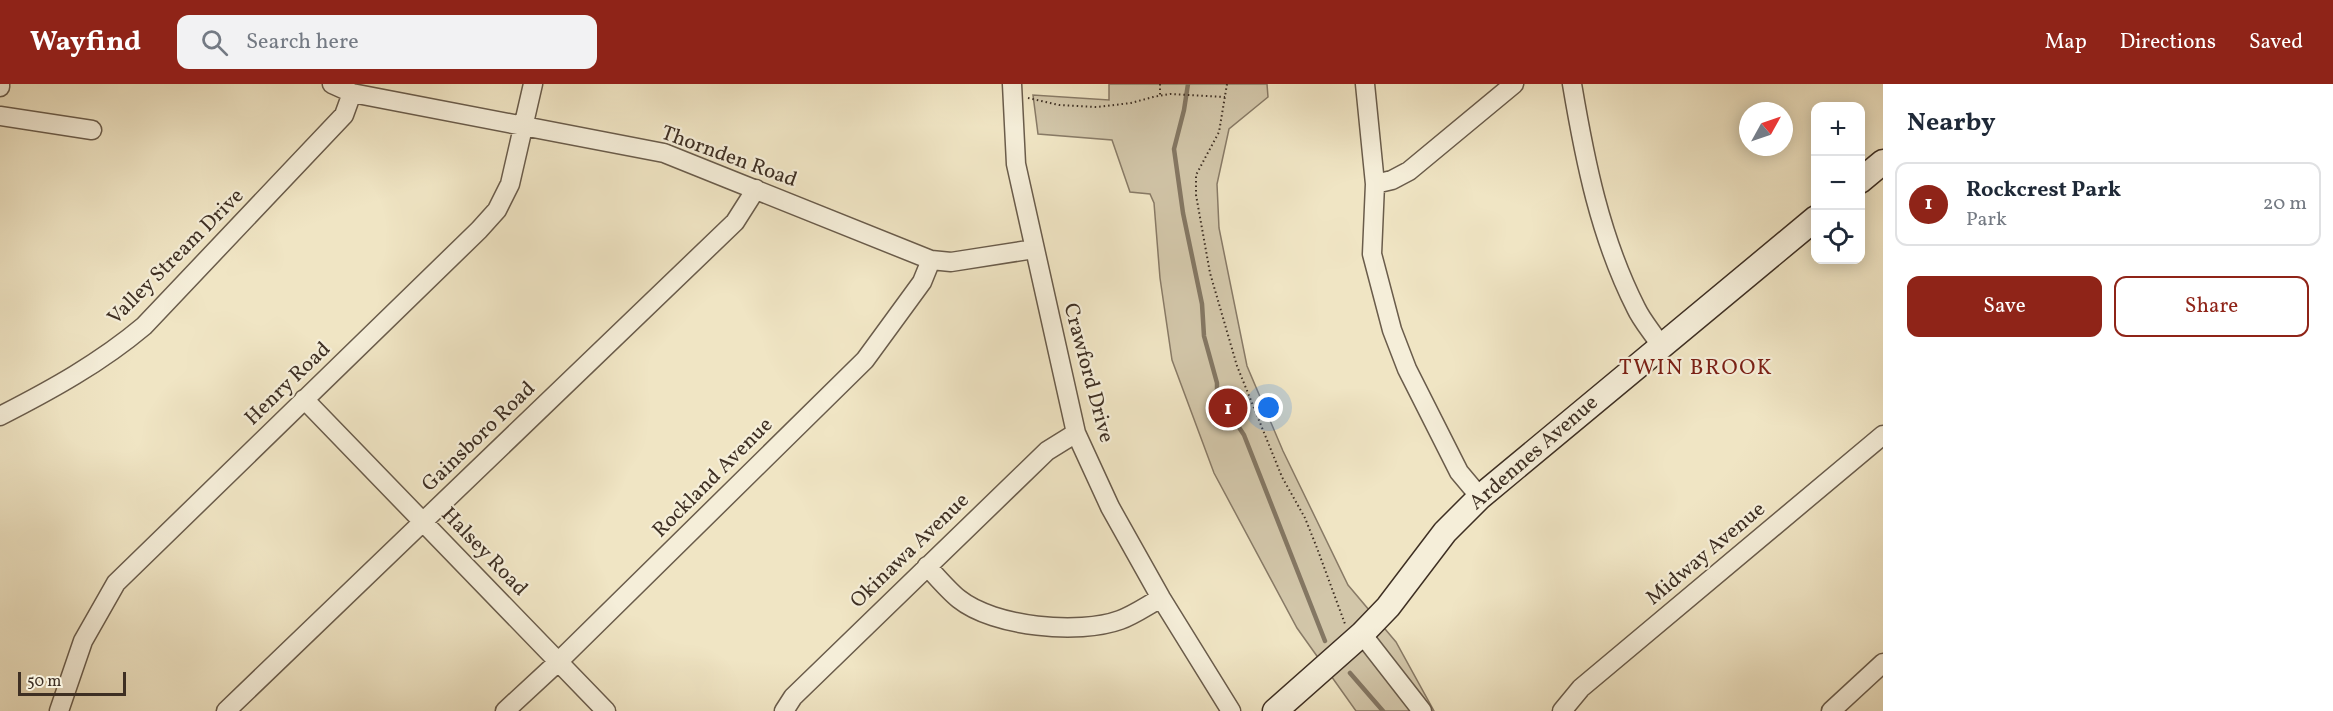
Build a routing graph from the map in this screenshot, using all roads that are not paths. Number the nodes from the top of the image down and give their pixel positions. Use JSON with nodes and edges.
{"nodes":[{"id":1,"x":332,"y":84,"type":"edge"},
{"id":2,"x":533,"y":84,"type":"edge"},
{"id":3,"x":1365,"y":84,"type":"edge"},
{"id":4,"x":1514,"y":84,"type":"edge"},
{"id":5,"x":1572,"y":84,"type":"edge"},
{"id":6,"x":1013,"y":91,"type":"edge"},
{"id":7,"x":352,"y":93,"type":"junction"},
{"id":8,"x":0,"y":116,"type":"edge"},
{"id":9,"x":525,"y":125,"type":"junction"},
{"id":10,"x":92,"y":130,"type":"dead end"},
{"id":11,"x":1883,"y":162,"type":"edge"},
{"id":12,"x":1865,"y":177,"type":"edge"},
{"id":13,"x":1375,"y":184,"type":"junction"},
{"id":14,"x":756,"y":189,"type":"junction"},
{"id":15,"x":1811,"y":221,"type":"edge"},
{"id":16,"x":1034,"y":249,"type":"junction"},
{"id":17,"x":931,"y":260,"type":"junction"},
{"id":18,"x":1661,"y":346,"type":"junction"},
{"id":19,"x":304,"y":399,"type":"junction"},
{"id":20,"x":0,"y":416,"type":"edge"},
{"id":21,"x":1076,"y":433,"type":"junction"},
{"id":22,"x":1882,"y":438,"type":"edge"},
{"id":23,"x":1480,"y":497,"type":"junction"},
{"id":24,"x":424,"y":522,"type":"junction"},
{"id":25,"x":927,"y":566,"type":"junction"},
{"id":26,"x":1161,"y":598,"type":"junction"},
{"id":27,"x":1358,"y":637,"type":"junction"},
{"id":28,"x":558,"y":662,"type":"junction"},
{"id":29,"x":1883,"y":663,"type":"edge"},
{"id":30,"x":59,"y":711,"type":"edge"},
{"id":31,"x":226,"y":711,"type":"edge"},
{"id":32,"x":505,"y":711,"type":"edge"},
{"id":33,"x":606,"y":711,"type":"edge"},
{"id":34,"x":784,"y":711,"type":"edge"},
{"id":35,"x":1230,"y":711,"type":"edge"},
{"id":36,"x":1275,"y":711,"type":"edge"},
{"id":37,"x":1422,"y":711,"type":"edge"},
{"id":38,"x":1562,"y":711,"type":"edge"},
{"id":39,"x":1832,"y":711,"type":"edge"}],
"edges":[{"from":1,"to":7,"type":"street","name":"Thornden Road"},
{"from":2,"to":9,"type":"street","name":"Henry Road"},
{"from":3,"to":13,"type":"street"},
{"from":4,"to":13,"type":"street"},
{"from":5,"to":18,"type":"street"},
{"from":6,"to":16,"type":"street","name":"Crawford Drive"},
{"from":7,"to":9,"type":"street","name":"Thornden Road"},
{"from":7,"to":20,"type":"street","name":"Valley Stream Drive"},
{"from":8,"to":10,"type":"street"},
{"from":9,"to":14,"type":"street","name":"Thornden Road"},
{"from":9,"to":19,"type":"street","name":"Henry Road"},
{"from":11,"to":12,"type":"street"},
{"from":13,"to":23,"type":"street"},
{"from":14,"to":17,"type":"street","name":"Thornden Road"},
{"from":14,"to":24,"type":"street","name":"Gainsboro Road"},
{"from":15,"to":18,"type":"street","name":"Ardennes Avenue"},
{"from":16,"to":17,"type":"street","name":"Thornden Road"},
{"from":16,"to":21,"type":"street","name":"Crawford Drive"},
{"from":17,"to":28,"type":"street","name":"Rockland Avenue"},
{"from":18,"to":23,"type":"street","name":"Ardennes Avenue"},
{"from":19,"to":24,"type":"street","name":"Halsey Road"},
{"from":19,"to":30,"type":"street","name":"Henry Road"},
{"from":21,"to":25,"type":"street","name":"Okinawa Avenue"},
{"from":21,"to":26,"type":"street","name":"Crawford Drive"},
{"from":22,"to":38,"type":"street","name":"Midway Avenue"},
{"from":23,"to":27,"type":"street","name":"Ardennes Avenue"},
{"from":24,"to":28,"type":"street","name":"Halsey Road"},
{"from":24,"to":31,"type":"street","name":"Gainsboro Road"},
{"from":25,"to":26,"type":"street"},
{"from":25,"to":34,"type":"street","name":"Okinawa Avenue"},
{"from":26,"to":35,"type":"street","name":"Crawford Drive"},
{"from":27,"to":36,"type":"street","name":"Ardennes Avenue"},
{"from":27,"to":37,"type":"street"},
{"from":28,"to":32,"type":"street","name":"Rockland Avenue"},
{"from":28,"to":33,"type":"street","name":"Halsey Road"},
{"from":29,"to":39,"type":"street"}]}
